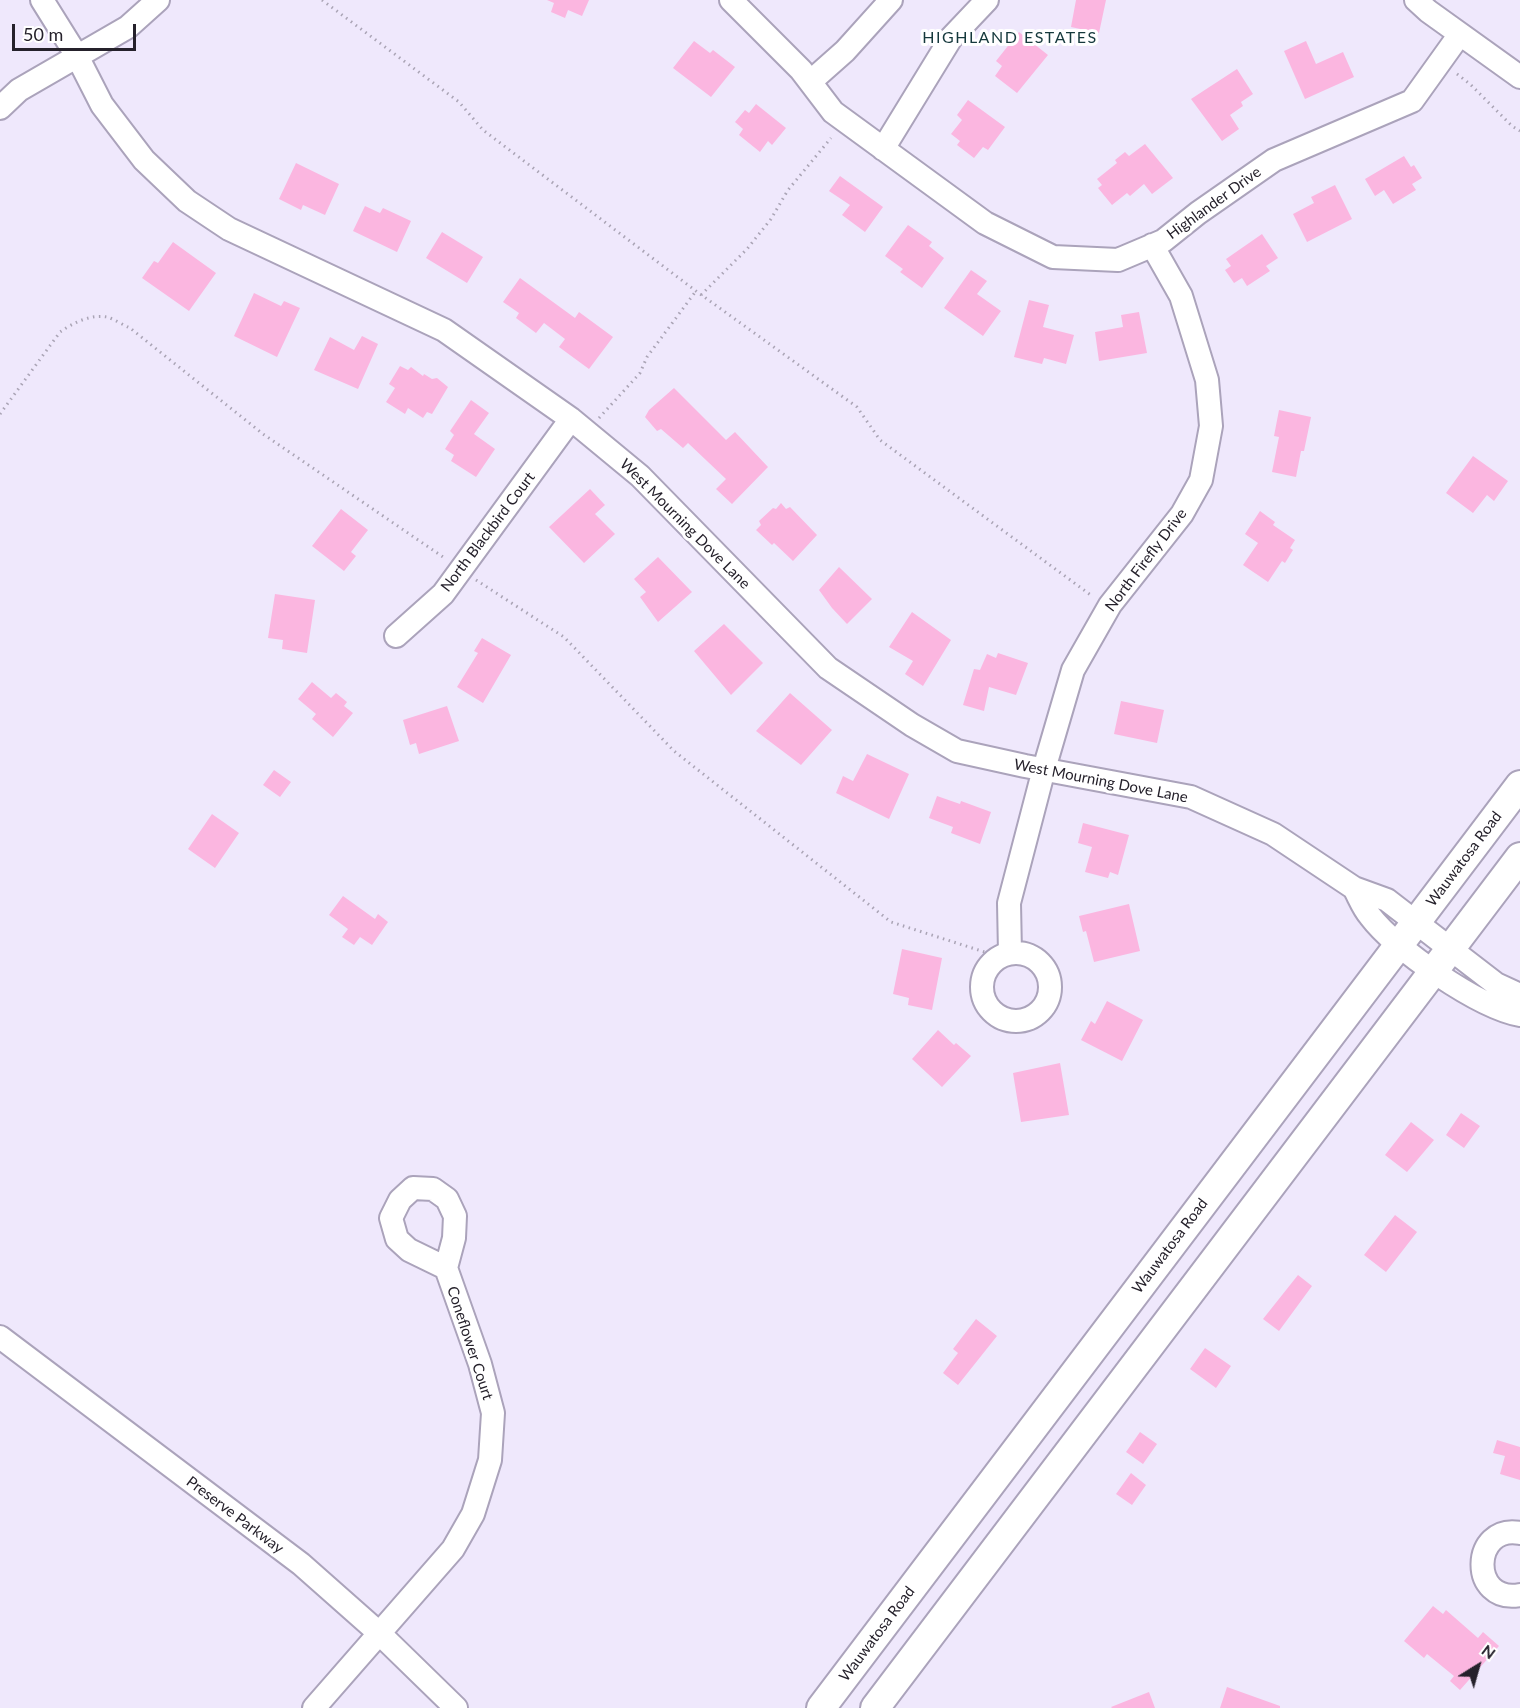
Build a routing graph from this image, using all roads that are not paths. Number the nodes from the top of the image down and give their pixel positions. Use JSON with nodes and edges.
{"nodes":[{"id":1,"x":42,"y":0,"type":"edge"},
{"id":2,"x":158,"y":0,"type":"edge"},
{"id":3,"x":731,"y":0,"type":"edge"},
{"id":4,"x":891,"y":0,"type":"edge"},
{"id":5,"x":987,"y":0,"type":"edge"},
{"id":6,"x":1416,"y":0,"type":"edge"},
{"id":7,"x":1460,"y":34,"type":"junction"},
{"id":8,"x":77,"y":56,"type":"junction"},
{"id":9,"x":1520,"y":77,"type":"edge"},
{"id":10,"x":810,"y":82,"type":"junction"},
{"id":11,"x":0,"y":108,"type":"edge"},
{"id":12,"x":883,"y":149,"type":"junction"},
{"id":13,"x":1152,"y":245,"type":"junction"},
{"id":14,"x":580,"y":426,"type":"junction"},
{"id":15,"x":396,"y":636,"type":"dead end"},
{"id":16,"x":1044,"y":769,"type":"junction"},
{"id":17,"x":1520,"y":785,"type":"edge"},
{"id":18,"x":1520,"y":857,"type":"edge"},
{"id":19,"x":1407,"y":934,"type":"junction"},
{"id":20,"x":1003,"y":956,"type":"road end"},
{"id":21,"x":1441,"y":960,"type":"junction"},
{"id":22,"x":1520,"y":995,"type":"edge"},
{"id":23,"x":1520,"y":1016,"type":"edge"},
{"id":24,"x":446,"y":1268,"type":"dead end"},
{"id":25,"x":0,"y":1337,"type":"edge"},
{"id":26,"x":1520,"y":1533,"type":"edge"},
{"id":27,"x":1520,"y":1595,"type":"edge"},
{"id":28,"x":379,"y":1634,"type":"junction"},
{"id":29,"x":314,"y":1708,"type":"edge"},
{"id":30,"x":456,"y":1708,"type":"edge"},
{"id":31,"x":821,"y":1708,"type":"edge"},
{"id":32,"x":875,"y":1708,"type":"edge"}],
"edges":[{"from":1,"to":8,"type":"street","name":"West Mourning Dove Lane"},
{"from":2,"to":8,"type":"street"},
{"from":3,"to":10,"type":"street","name":"Highlander Drive"},
{"from":4,"to":10,"type":"street"},
{"from":5,"to":12,"type":"street"},
{"from":6,"to":7,"type":"street"},
{"from":7,"to":9,"type":"street"},
{"from":7,"to":13,"type":"street","name":"Highlander Drive"},
{"from":8,"to":11,"type":"street"},
{"from":8,"to":14,"type":"street","name":"West Mourning Dove Lane"},
{"from":10,"to":12,"type":"street","name":"Highlander Drive"},
{"from":12,"to":13,"type":"street","name":"Highlander Drive"},
{"from":13,"to":16,"type":"street","name":"North Firefly Drive"},
{"from":14,"to":15,"type":"street","name":"North Blackbird Court"},
{"from":14,"to":16,"type":"street","name":"West Mourning Dove Lane"},
{"from":16,"to":19,"type":"street","name":"West Mourning Dove Lane"},
{"from":16,"to":20,"type":"street","name":"North Firefly Drive"},
{"from":17,"to":19,"type":"main road","name":"Wauwatosa Road"},
{"from":18,"to":21,"type":"main road"},
{"from":19,"to":21,"type":"street","name":"West Mourning Dove Lane"},
{"from":19,"to":31,"type":"main road","name":"Wauwatosa Road"},
{"from":21,"to":22,"type":"street"},
{"from":21,"to":23,"type":"street"},
{"from":21,"to":32,"type":"main road"},
{"from":24,"to":28,"type":"street","name":"Coneflower Court"},
{"from":25,"to":28,"type":"street","name":"Preserve Parkway"},
{"from":26,"to":27,"type":"street"},
{"from":28,"to":29,"type":"street","name":"Coneflower Court"},
{"from":28,"to":30,"type":"street","name":"Preserve Parkway"}]}
